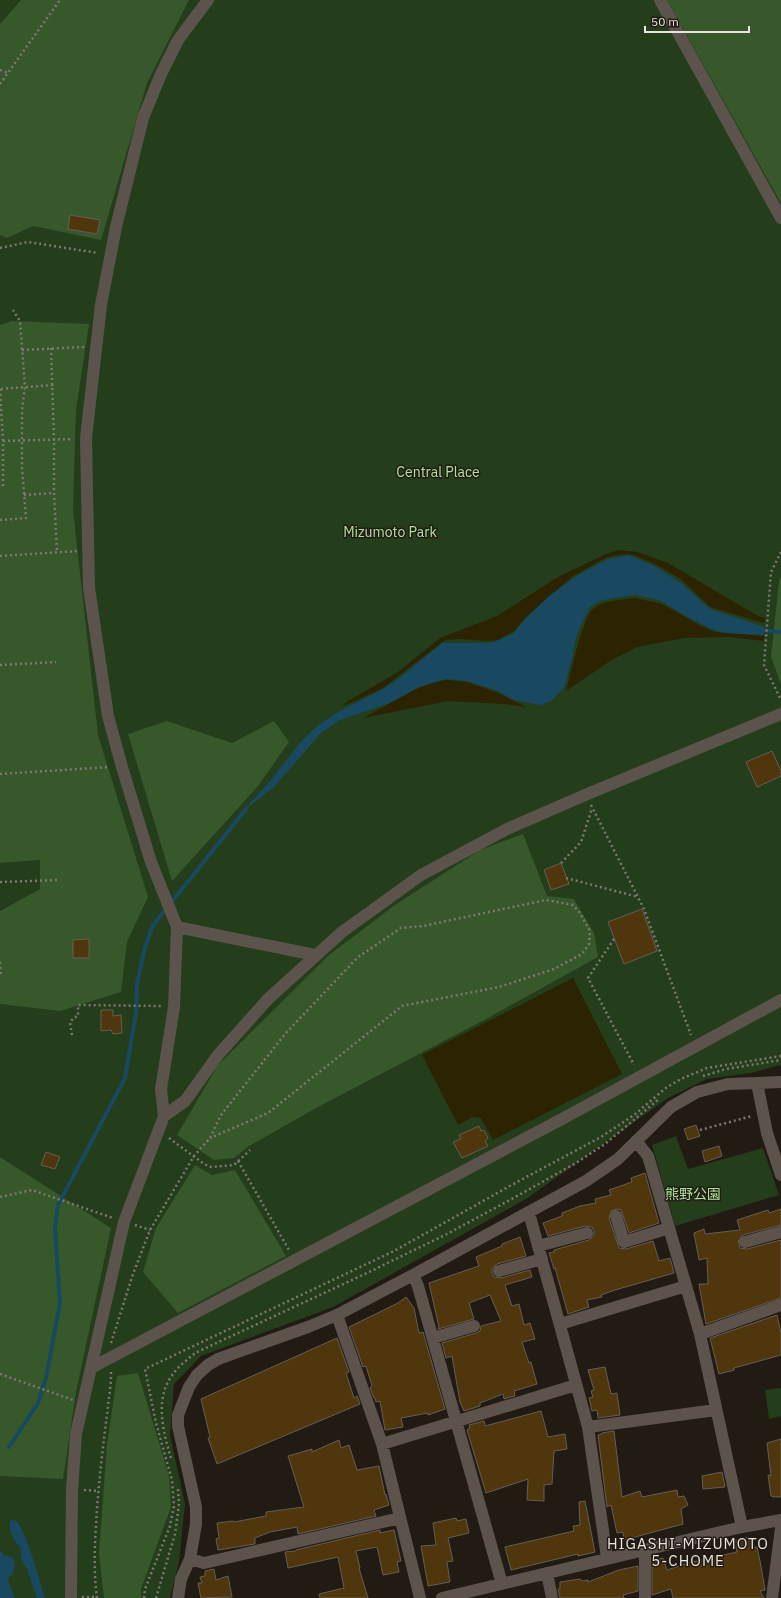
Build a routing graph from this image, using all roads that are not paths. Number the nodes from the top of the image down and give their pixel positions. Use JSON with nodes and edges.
{"nodes":[{"id":1,"x":208,"y":0,"type":"edge"},
{"id":2,"x":660,"y":0,"type":"edge"},
{"id":3,"x":781,"y":218,"type":"edge"},
{"id":4,"x":781,"y":714,"type":"edge"},
{"id":5,"x":177,"y":927,"type":"junction"},
{"id":6,"x":315,"y":955,"type":"junction"},
{"id":7,"x":781,"y":1000,"type":"edge"},
{"id":8,"x":781,"y":1082,"type":"edge"},
{"id":9,"x":757,"y":1083,"type":"junction"},
{"id":10,"x":164,"y":1116,"type":"junction"},
{"id":11,"x":636,"y":1140,"type":"junction"},
{"id":12,"x":781,"y":1175,"type":"edge"},
{"id":13,"x":529,"y":1212,"type":"junction"},
{"id":14,"x":616,"y":1216,"type":"dead end"},
{"id":15,"x":669,"y":1228,"type":"junction"},
{"id":16,"x":587,"y":1232,"type":"dead end"},
{"id":17,"x":781,"y":1232,"type":"edge"},
{"id":18,"x":745,"y":1242,"type":"dead end"},
{"id":19,"x":538,"y":1246,"type":"junction"},
{"id":20,"x":542,"y":1259,"type":"junction"},
{"id":21,"x":499,"y":1271,"type":"dead end"},
{"id":22,"x":413,"y":1276,"type":"junction"},
{"id":23,"x":686,"y":1286,"type":"junction"},
{"id":24,"x":781,"y":1305,"type":"edge"},
{"id":25,"x":337,"y":1315,"type":"junction"},
{"id":26,"x":560,"y":1324,"type":"junction"},
{"id":27,"x":474,"y":1326,"type":"dead end"},
{"id":28,"x":700,"y":1334,"type":"junction"},
{"id":29,"x":433,"y":1338,"type":"junction"},
{"id":30,"x":90,"y":1368,"type":"junction"},
{"id":31,"x":576,"y":1385,"type":"junction"},
{"id":32,"x":716,"y":1410,"type":"junction"},
{"id":33,"x":456,"y":1422,"type":"junction"},
{"id":34,"x":588,"y":1428,"type":"junction"},
{"id":35,"x":382,"y":1444,"type":"junction"},
{"id":36,"x":400,"y":1518,"type":"junction"},
{"id":37,"x":780,"y":1520,"type":"edge"},
{"id":38,"x":742,"y":1527,"type":"junction"},
{"id":39,"x":644,"y":1550,"type":"junction"},
{"id":40,"x":606,"y":1558,"type":"junction"},
{"id":41,"x":190,"y":1559,"type":"junction"},
{"id":42,"x":547,"y":1573,"type":"junction"},
{"id":43,"x":502,"y":1584,"type":"junction"},
{"id":44,"x":71,"y":1598,"type":"edge"},
{"id":45,"x":178,"y":1598,"type":"edge"},
{"id":46,"x":420,"y":1598,"type":"edge"},
{"id":47,"x":442,"y":1598,"type":"edge"},
{"id":48,"x":552,"y":1598,"type":"edge"},
{"id":49,"x":645,"y":1598,"type":"edge"},
{"id":50,"x":772,"y":1598,"type":"edge"}],
"edges":[{"from":1,"to":5,"type":"street"},
{"from":2,"to":3,"type":"street"},
{"from":4,"to":6,"type":"street"},
{"from":5,"to":6,"type":"street"},
{"from":5,"to":10,"type":"street"},
{"from":6,"to":10,"type":"street"},
{"from":7,"to":30,"type":"street"},
{"from":8,"to":9,"type":"street"},
{"from":9,"to":11,"type":"street"},
{"from":9,"to":12,"type":"street"},
{"from":10,"to":30,"type":"street"},
{"from":11,"to":13,"type":"street"},
{"from":11,"to":15,"type":"street"},
{"from":13,"to":19,"type":"street"},
{"from":13,"to":22,"type":"street"},
{"from":14,"to":15,"type":"street"},
{"from":15,"to":23,"type":"street"},
{"from":16,"to":19,"type":"street"},
{"from":17,"to":18,"type":"street"},
{"from":19,"to":20,"type":"street"},
{"from":20,"to":21,"type":"street"},
{"from":20,"to":26,"type":"street"},
{"from":22,"to":25,"type":"street"},
{"from":22,"to":29,"type":"street"},
{"from":23,"to":26,"type":"street"},
{"from":23,"to":28,"type":"street"},
{"from":24,"to":28,"type":"street"},
{"from":25,"to":35,"type":"street"},
{"from":25,"to":41,"type":"street"},
{"from":26,"to":31,"type":"street"},
{"from":27,"to":29,"type":"street"},
{"from":28,"to":32,"type":"street"},
{"from":29,"to":33,"type":"street"},
{"from":30,"to":44,"type":"street"},
{"from":31,"to":33,"type":"street"},
{"from":31,"to":34,"type":"street"},
{"from":32,"to":34,"type":"street"},
{"from":32,"to":38,"type":"street"},
{"from":33,"to":35,"type":"street"},
{"from":33,"to":43,"type":"street"},
{"from":34,"to":40,"type":"street"},
{"from":35,"to":36,"type":"street"},
{"from":36,"to":41,"type":"street"},
{"from":36,"to":46,"type":"street"},
{"from":37,"to":38,"type":"street"},
{"from":37,"to":50,"type":"street"},
{"from":38,"to":39,"type":"street"},
{"from":39,"to":40,"type":"street"},
{"from":39,"to":49,"type":"street"},
{"from":40,"to":42,"type":"street"},
{"from":41,"to":45,"type":"street"},
{"from":42,"to":43,"type":"street"},
{"from":42,"to":48,"type":"street"},
{"from":43,"to":47,"type":"street"}]}
